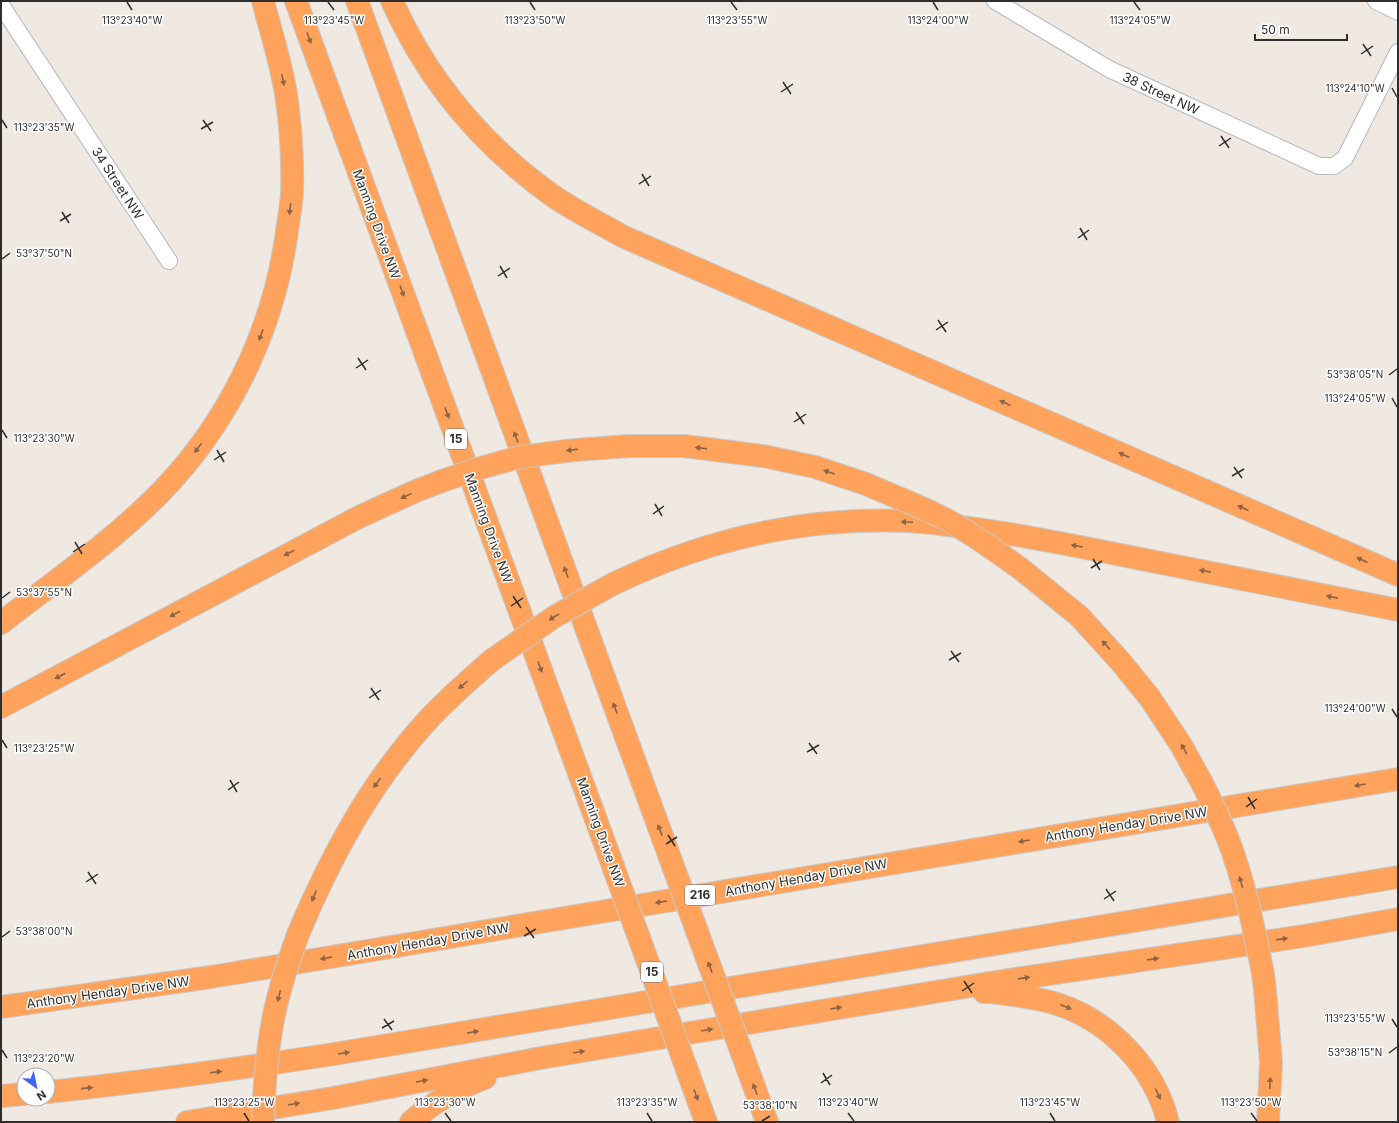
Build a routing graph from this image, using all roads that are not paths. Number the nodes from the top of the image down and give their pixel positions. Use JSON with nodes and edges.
{"nodes":[{"id":1,"x":263,"y":1,"type":"edge"},
{"id":2,"x":296,"y":1,"type":"edge"},
{"id":3,"x":357,"y":1,"type":"edge"},
{"id":4,"x":392,"y":1,"type":"edge"},
{"id":5,"x":995,"y":1,"type":"edge"},
{"id":6,"x":1376,"y":1,"type":"edge"},
{"id":7,"x":1,"y":5,"type":"edge"},
{"id":8,"x":1398,"y":12,"type":"edge"},
{"id":9,"x":1398,"y":52,"type":"edge"},
{"id":10,"x":169,"y":261,"type":"dead end"},
{"id":11,"x":1398,"y":575,"type":"edge"},
{"id":12,"x":1398,"y":610,"type":"edge"},
{"id":13,"x":1,"y":623,"type":"edge"},
{"id":14,"x":1,"y":707,"type":"edge"},
{"id":15,"x":1398,"y":779,"type":"edge"},
{"id":16,"x":1398,"y":877,"type":"edge"},
{"id":17,"x":1398,"y":919,"type":"edge"},
{"id":18,"x":917,"y":995,"type":"junction"},
{"id":19,"x":1,"y":1007,"type":"edge"},
{"id":20,"x":541,"y":1058,"type":"junction"},
{"id":21,"x":56,"y":1091,"type":"edge"},
{"id":22,"x":16,"y":1095,"type":"edge"},
{"id":23,"x":1,"y":1096,"type":"edge"},
{"id":24,"x":187,"y":1122,"type":"edge"},
{"id":25,"x":263,"y":1122,"type":"edge"},
{"id":26,"x":411,"y":1122,"type":"edge"},
{"id":27,"x":706,"y":1122,"type":"edge"},
{"id":28,"x":767,"y":1122,"type":"edge"},
{"id":29,"x":1168,"y":1122,"type":"edge"},
{"id":30,"x":1268,"y":1122,"type":"edge"}],
"edges":[{"from":1,"to":13,"type":"highway","one_way":true},
{"from":2,"to":27,"type":"highway","name":"Manning Drive NW","number":"15","one_way":true,"bridge":true},
{"from":28,"to":3,"type":"highway","one_way":true,"bridge":true},
{"from":11,"to":4,"type":"highway","one_way":true},
{"from":5,"to":9,"type":"street","name":"38 Street NW"},
{"from":6,"to":8,"type":"street"},
{"from":7,"to":10,"type":"street","name":"34 Street NW"},
{"from":12,"to":25,"type":"highway","one_way":true,"bridge":true},
{"from":30,"to":14,"type":"highway","one_way":true,"bridge":true},
{"from":15,"to":19,"type":"highway","name":"Anthony Henday Drive NW","number":"216","one_way":true},
{"from":21,"to":16,"type":"highway","one_way":true},
{"from":18,"to":17,"type":"highway","one_way":true},
{"from":20,"to":18,"type":"highway","one_way":true},
{"from":18,"to":29,"type":"highway","one_way":true},
{"from":24,"to":20,"type":"highway","one_way":true},
{"from":20,"to":26,"type":"highway"},
{"from":22,"to":23,"type":"highway"}]}
